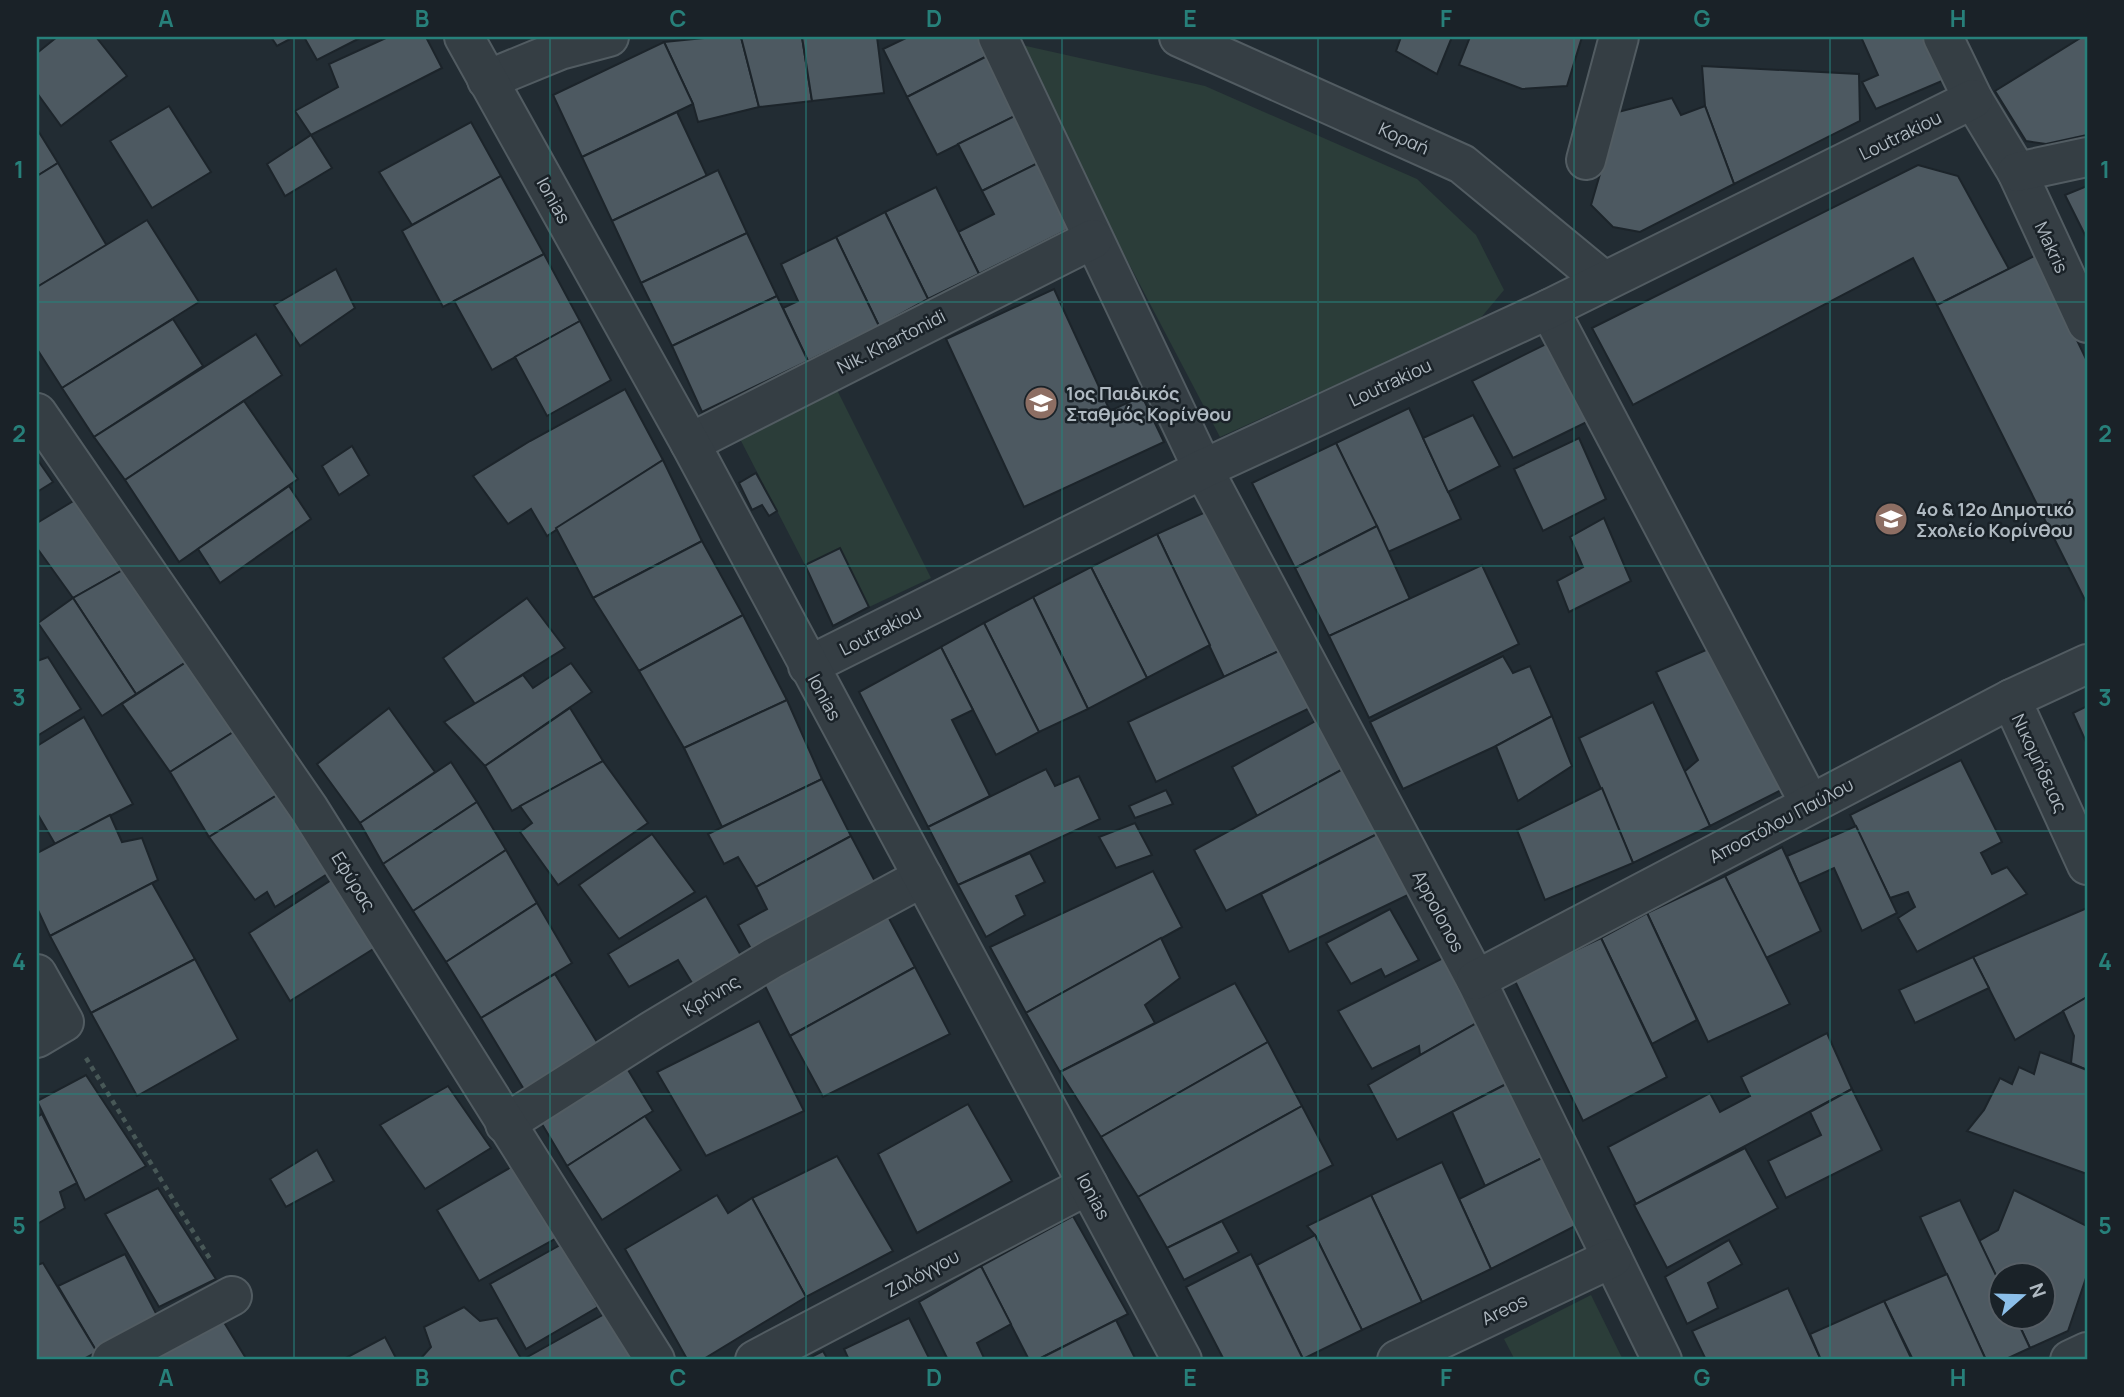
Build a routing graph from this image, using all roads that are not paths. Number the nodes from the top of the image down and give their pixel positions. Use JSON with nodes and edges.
{"nodes":[{"id":1,"x":464,"y":37,"type":"edge"},
{"id":2,"x":609,"y":37,"type":"edge"},
{"id":3,"x":998,"y":37,"type":"edge"},
{"id":4,"x":1179,"y":37,"type":"edge"},
{"id":5,"x":1619,"y":37,"type":"edge"},
{"id":6,"x":1942,"y":37,"type":"edge"},
{"id":7,"x":487,"y":80,"type":"junction"},
{"id":8,"x":1973,"y":99,"type":"junction"},
{"id":9,"x":2087,"y":157,"type":"edge"},
{"id":10,"x":1586,"y":160,"type":"dead end"},
{"id":11,"x":2017,"y":172,"type":"junction"},
{"id":12,"x":1093,"y":239,"type":"junction"},
{"id":13,"x":1604,"y":281,"type":"junction"},
{"id":14,"x":1549,"y":309,"type":"junction"},
{"id":15,"x":2087,"y":323,"type":"edge"},
{"id":16,"x":37,"y":412,"type":"edge"},
{"id":17,"x":690,"y":443,"type":"junction"},
{"id":18,"x":1203,"y":469,"type":"junction"},
{"id":19,"x":2087,"y":664,"type":"edge"},
{"id":20,"x":808,"y":666,"type":"junction"},
{"id":21,"x":2011,"y":699,"type":"junction"},
{"id":22,"x":1810,"y":804,"type":"junction"},
{"id":23,"x":2087,"y":865,"type":"edge"},
{"id":24,"x":923,"y":877,"type":"junction"},
{"id":25,"x":37,"y":974,"type":"edge"},
{"id":26,"x":1476,"y":980,"type":"junction"},
{"id":27,"x":50,"y":1030,"type":"edge"},
{"id":28,"x":505,"y":1124,"type":"junction"},
{"id":29,"x":1088,"y":1185,"type":"junction"},
{"id":30,"x":1612,"y":1258,"type":"junction"},
{"id":31,"x":232,"y":1296,"type":"road end"},
{"id":32,"x":2087,"y":1352,"type":"edge"},
{"id":33,"x":112,"y":1360,"type":"edge"},
{"id":34,"x":655,"y":1360,"type":"edge"},
{"id":35,"x":755,"y":1360,"type":"edge"},
{"id":36,"x":1182,"y":1360,"type":"edge"},
{"id":37,"x":1397,"y":1360,"type":"edge"},
{"id":38,"x":1662,"y":1360,"type":"edge"},
{"id":39,"x":2070,"y":1360,"type":"edge"}],
"edges":[{"from":1,"to":7,"type":"street","name":"Ionias"},
{"from":2,"to":7,"type":"street"},
{"from":3,"to":12,"type":"street","name":"Appolonos"},
{"from":4,"to":13,"type":"street","name":"Κοραή"},
{"from":5,"to":10,"type":"street"},
{"from":6,"to":8,"type":"street","name":"Makris"},
{"from":7,"to":17,"type":"street","name":"Ionias"},
{"from":8,"to":11,"type":"street","name":"Makris"},
{"from":8,"to":13,"type":"street","name":"Loutrakiou"},
{"from":9,"to":11,"type":"street"},
{"from":11,"to":15,"type":"street","name":"Makris"},
{"from":12,"to":17,"type":"street","name":"Nik. Khartonidi"},
{"from":12,"to":18,"type":"street","name":"Appolonos"},
{"from":13,"to":14,"type":"street","name":"Loutrakiou"},
{"from":14,"to":18,"type":"street","name":"Loutrakiou"},
{"from":14,"to":22,"type":"street"},
{"from":16,"to":28,"type":"street","name":"Εφύρας"},
{"from":17,"to":20,"type":"street","name":"Ionias"},
{"from":18,"to":20,"type":"street","name":"Loutrakiou"},
{"from":18,"to":26,"type":"street","name":"Appolonos"},
{"from":19,"to":21,"type":"street","name":"Αποστόλου Παύλου"},
{"from":20,"to":24,"type":"street","name":"Ionias"},
{"from":21,"to":22,"type":"street","name":"Αποστόλου Παύλου"},
{"from":21,"to":23,"type":"street","name":"Νικομήδειας"},
{"from":22,"to":26,"type":"street","name":"Αποστόλου Παύλου"},
{"from":24,"to":28,"type":"street","name":"Κρήνης"},
{"from":24,"to":29,"type":"street","name":"Ionias"},
{"from":25,"to":27,"type":"street"},
{"from":26,"to":30,"type":"street","name":"Appolonos"},
{"from":28,"to":34,"type":"street","name":"Εφύρας"},
{"from":29,"to":35,"type":"street","name":"Ζαλόγγου"},
{"from":29,"to":36,"type":"street","name":"Ionias"},
{"from":30,"to":37,"type":"street","name":"Areos"},
{"from":30,"to":38,"type":"street","name":"Appolonos"},
{"from":31,"to":33,"type":"street"},
{"from":32,"to":39,"type":"street"}]}
